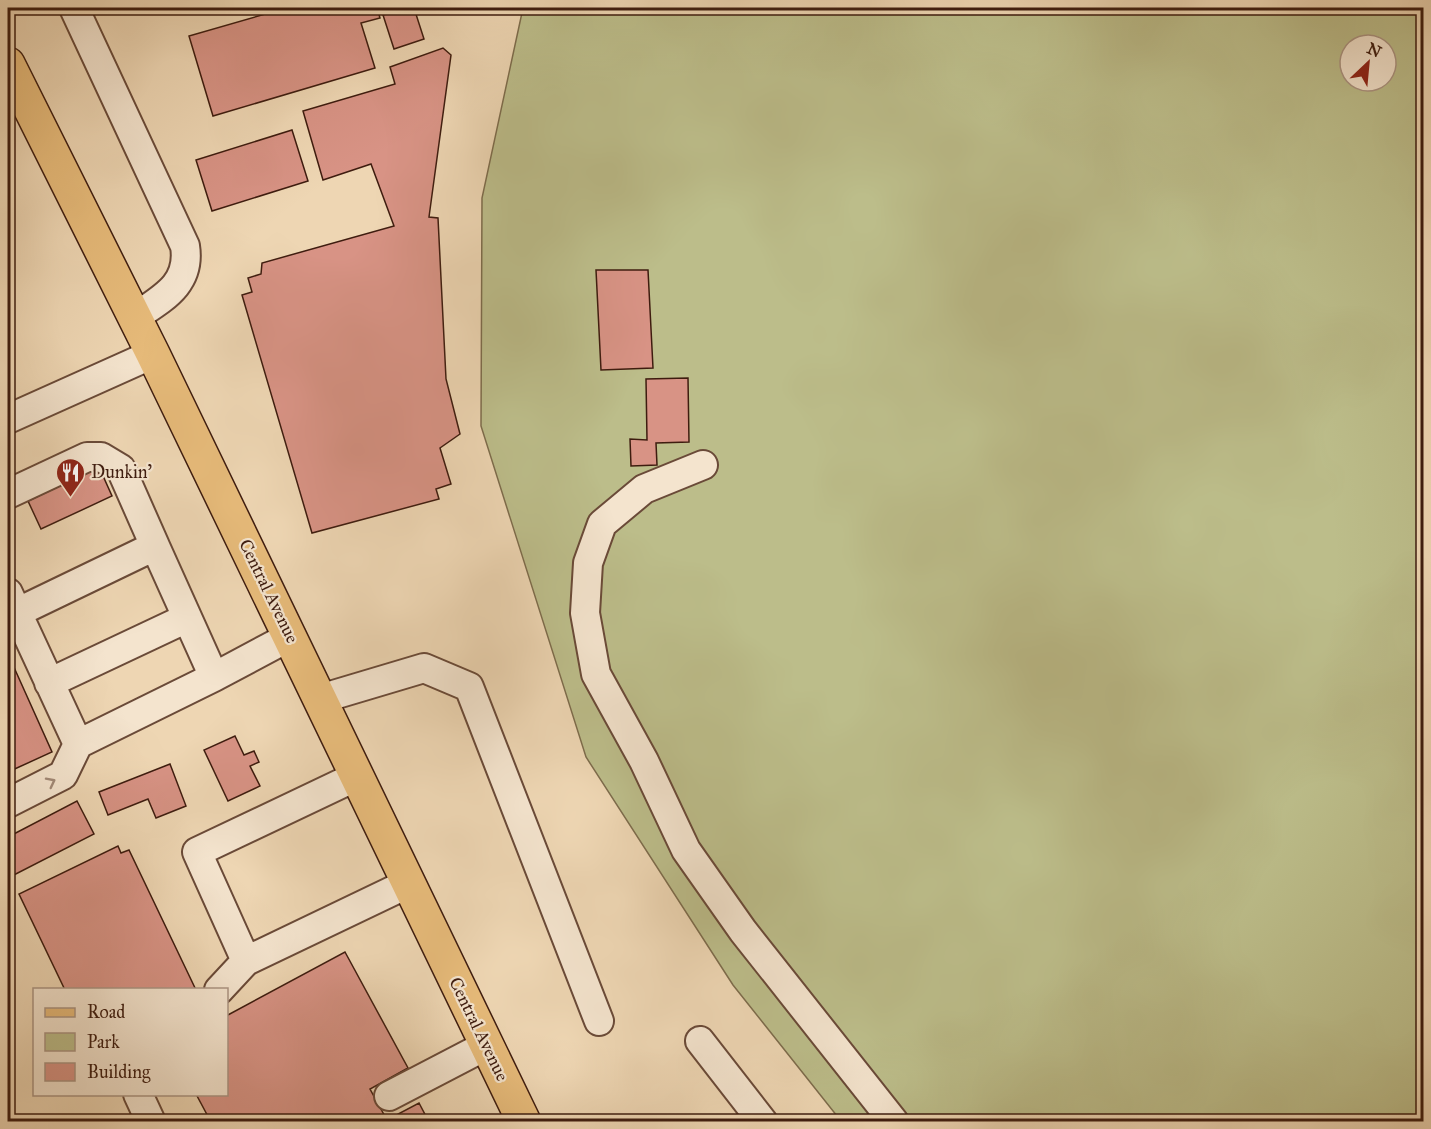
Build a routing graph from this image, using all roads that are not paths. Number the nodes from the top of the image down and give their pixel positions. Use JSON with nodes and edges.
{"nodes":[{"id":1,"x":74,"y":8,"type":"edge"},
{"id":2,"x":8,"y":64,"type":"edge"},
{"id":3,"x":135,"y":317,"type":"junction"},
{"id":4,"x":153,"y":354,"type":"junction"},
{"id":5,"x":8,"y":419,"type":"edge"},
{"id":6,"x":703,"y":465,"type":"dead end"},
{"id":7,"x":8,"y":494,"type":"edge"},
{"id":8,"x":155,"y":546,"type":"junction"},
{"id":9,"x":12,"y":603,"type":"edge"},
{"id":10,"x":187,"y":618,"type":"junction"},
{"id":11,"x":291,"y":636,"type":"junction"},
{"id":12,"x":214,"y":677,"type":"junction"},
{"id":13,"x":49,"y":683,"type":"junction"},
{"id":14,"x":320,"y":699,"type":"junction"},
{"id":15,"x":78,"y":744,"type":"junction"},
{"id":16,"x":357,"y":776,"type":"junction"},
{"id":17,"x":8,"y":803,"type":"edge"},
{"id":18,"x":409,"y":884,"type":"junction"},
{"id":19,"x":246,"y":961,"type":"junction"},
{"id":20,"x":221,"y":988,"type":"edge"},
{"id":21,"x":599,"y":1021,"type":"dead end"},
{"id":22,"x":700,"y":1041,"type":"dead end"},
{"id":23,"x":487,"y":1045,"type":"junction"},
{"id":24,"x":138,"y":1096,"type":"edge"},
{"id":25,"x":389,"y":1096,"type":"dead end"},
{"id":26,"x":151,"y":1122,"type":"edge"},
{"id":27,"x":524,"y":1122,"type":"edge"},
{"id":28,"x":763,"y":1122,"type":"edge"},
{"id":29,"x":894,"y":1122,"type":"edge"}],
"edges":[{"from":1,"to":3,"type":"street"},
{"from":2,"to":3,"type":"main road","name":"Central Avenue"},
{"from":3,"to":4,"type":"main road","name":"Central Avenue"},
{"from":4,"to":5,"type":"street"},
{"from":4,"to":11,"type":"main road","name":"Central Avenue"},
{"from":6,"to":29,"type":"street"},
{"from":7,"to":8,"type":"street"},
{"from":8,"to":9,"type":"street"},
{"from":8,"to":10,"type":"street"},
{"from":9,"to":13,"type":"street"},
{"from":10,"to":12,"type":"street"},
{"from":10,"to":13,"type":"street"},
{"from":11,"to":12,"type":"street"},
{"from":11,"to":14,"type":"main road","name":"Central Avenue"},
{"from":12,"to":15,"type":"street"},
{"from":13,"to":15,"type":"street"},
{"from":14,"to":16,"type":"main road","name":"Central Avenue"},
{"from":14,"to":21,"type":"street"},
{"from":17,"to":15,"type":"street","one_way":true},
{"from":16,"to":18,"type":"main road","name":"Central Avenue"},
{"from":16,"to":19,"type":"street"},
{"from":18,"to":19,"type":"street"},
{"from":18,"to":23,"type":"main road","name":"Central Avenue"},
{"from":19,"to":20,"type":"street"},
{"from":22,"to":28,"type":"street"},
{"from":23,"to":25,"type":"street"},
{"from":23,"to":27,"type":"main road","name":"Central Avenue"},
{"from":24,"to":26,"type":"street"}]}
